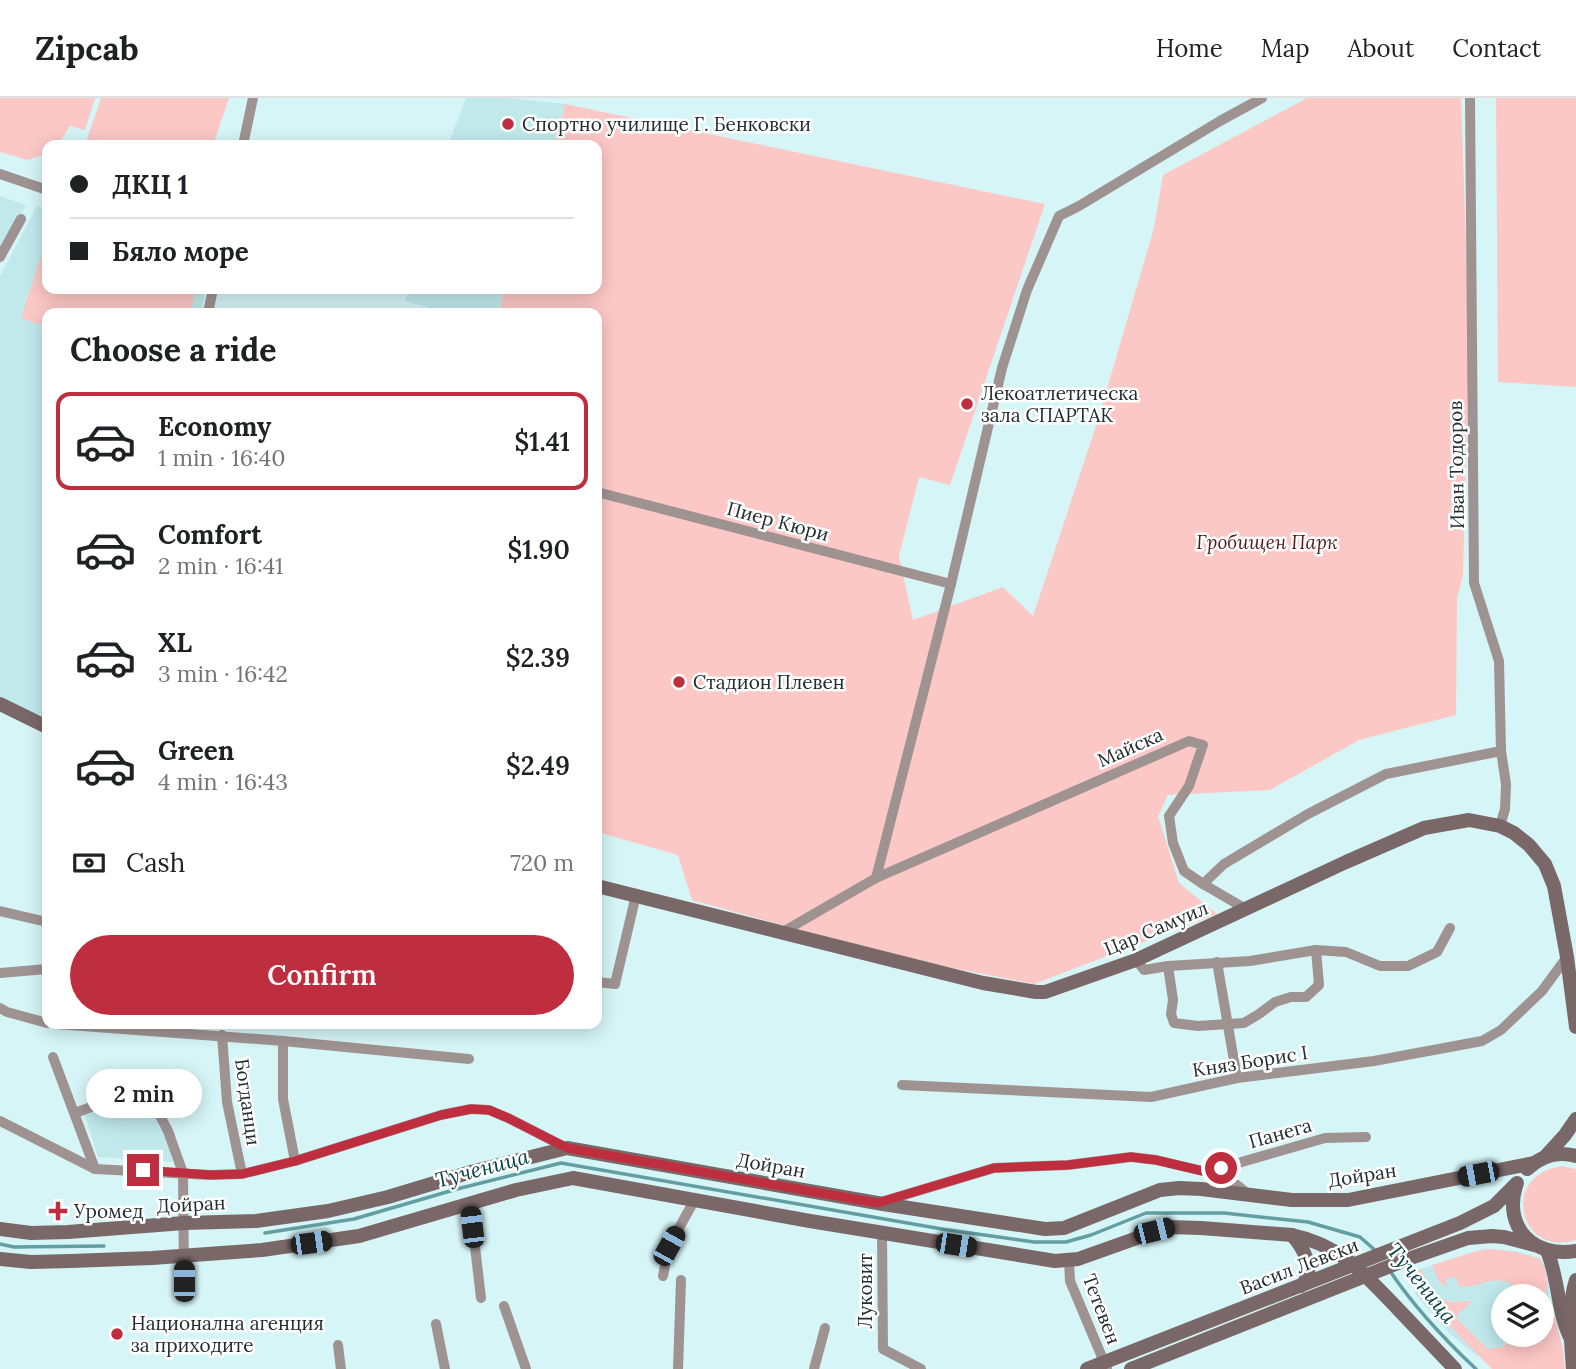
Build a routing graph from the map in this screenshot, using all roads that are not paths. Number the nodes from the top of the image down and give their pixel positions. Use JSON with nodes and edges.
{"nodes":[{"id":1,"x":253,"y":98,"type":"edge"},
{"id":2,"x":1262,"y":98,"type":"edge"},
{"id":3,"x":1470,"y":98,"type":"edge"},
{"id":4,"x":244,"y":140,"type":"edge"},
{"id":5,"x":0,"y":174,"type":"edge"},
{"id":6,"x":42,"y":188,"type":"edge"},
{"id":7,"x":21,"y":219,"type":"dead end"},
{"id":8,"x":0,"y":257,"type":"edge"},
{"id":9,"x":602,"y":493,"type":"edge"},
{"id":10,"x":951,"y":584,"type":"junction"},
{"id":11,"x":0,"y":704,"type":"edge"},
{"id":12,"x":42,"y":725,"type":"edge"},
{"id":13,"x":1501,"y":751,"type":"junction"},
{"id":14,"x":1500,"y":826,"type":"junction"},
{"id":15,"x":876,"y":878,"type":"junction"},
{"id":16,"x":1203,"y":884,"type":"junction"},
{"id":17,"x":602,"y":887,"type":"edge"},
{"id":18,"x":636,"y":895,"type":"junction"},
{"id":19,"x":1246,"y":909,"type":"junction"},
{"id":20,"x":0,"y":911,"type":"edge"},
{"id":21,"x":42,"y":921,"type":"edge"},
{"id":22,"x":1450,"y":928,"type":"dead end"},
{"id":23,"x":780,"y":933,"type":"junction"},
{"id":24,"x":1316,"y":950,"type":"junction"},
{"id":25,"x":1567,"y":957,"type":"junction"},
{"id":26,"x":1136,"y":960,"type":"junction"},
{"id":27,"x":1217,"y":962,"type":"junction"},
{"id":28,"x":1168,"y":966,"type":"junction"},
{"id":29,"x":42,"y":969,"type":"edge"},
{"id":30,"x":0,"y":973,"type":"edge"},
{"id":31,"x":602,"y":983,"type":"edge"},
{"id":32,"x":0,"y":1008,"type":"edge"},
{"id":33,"x":42,"y":1022,"type":"edge"},
{"id":34,"x":1228,"y":1023,"type":"junction"},
{"id":35,"x":1576,"y":1027,"type":"edge"},
{"id":36,"x":131,"y":1029,"type":"edge"},
{"id":37,"x":222,"y":1035,"type":"junction"},
{"id":38,"x":283,"y":1041,"type":"junction"},
{"id":39,"x":53,"y":1057,"type":"dead end"},
{"id":40,"x":469,"y":1059,"type":"dead end"},
{"id":41,"x":1237,"y":1078,"type":"junction"},
{"id":42,"x":902,"y":1084,"type":"dead end"},
{"id":43,"x":75,"y":1113,"type":"junction"},
{"id":44,"x":1576,"y":1119,"type":"edge"},
{"id":45,"x":0,"y":1121,"type":"edge"},
{"id":46,"x":1366,"y":1138,"type":"dead end"},
{"id":47,"x":567,"y":1148,"type":"junction"},
{"id":48,"x":1576,"y":1156,"type":"edge"},
{"id":49,"x":1539,"y":1160,"type":"junction"},
{"id":50,"x":295,"y":1161,"type":"junction"},
{"id":51,"x":95,"y":1169,"type":"junction"},
{"id":52,"x":1207,"y":1172,"type":"junction"},
{"id":53,"x":183,"y":1173,"type":"junction"},
{"id":54,"x":242,"y":1174,"type":"junction"},
{"id":55,"x":1517,"y":1183,"type":"junction"},
{"id":56,"x":1248,"y":1196,"type":"junction"},
{"id":57,"x":694,"y":1201,"type":"junction"},
{"id":58,"x":877,"y":1203,"type":"junction"},
{"id":59,"x":470,"y":1204,"type":"junction"},
{"id":60,"x":184,"y":1223,"type":"junction"},
{"id":61,"x":0,"y":1229,"type":"edge"},
{"id":62,"x":882,"y":1232,"type":"junction"},
{"id":63,"x":1292,"y":1235,"type":"junction"},
{"id":64,"x":1541,"y":1248,"type":"junction"},
{"id":65,"x":1576,"y":1251,"type":"edge"},
{"id":66,"x":1404,"y":1253,"type":"junction"},
{"id":67,"x":184,"y":1256,"type":"junction"},
{"id":68,"x":0,"y":1259,"type":"edge"},
{"id":69,"x":1069,"y":1261,"type":"junction"},
{"id":70,"x":1379,"y":1263,"type":"junction"},
{"id":71,"x":1354,"y":1265,"type":"junction"},
{"id":72,"x":663,"y":1276,"type":"dead end"},
{"id":73,"x":1366,"y":1276,"type":"junction"},
{"id":74,"x":681,"y":1280,"type":"dead end"},
{"id":75,"x":1576,"y":1280,"type":"edge"},
{"id":76,"x":184,"y":1281,"type":"dead end"},
{"id":77,"x":1301,"y":1286,"type":"junction"},
{"id":78,"x":481,"y":1298,"type":"dead end"},
{"id":79,"x":504,"y":1306,"type":"dead end"},
{"id":80,"x":436,"y":1324,"type":"dead end"},
{"id":81,"x":825,"y":1328,"type":"dead end"},
{"id":82,"x":1570,"y":1337,"type":"junction"},
{"id":83,"x":338,"y":1345,"type":"dead end"},
{"id":84,"x":1105,"y":1366,"type":"edge"},
{"id":85,"x":341,"y":1369,"type":"edge"},
{"id":86,"x":445,"y":1369,"type":"edge"},
{"id":87,"x":526,"y":1369,"type":"edge"},
{"id":88,"x":678,"y":1369,"type":"edge"},
{"id":89,"x":814,"y":1369,"type":"edge"},
{"id":90,"x":921,"y":1369,"type":"edge"},
{"id":91,"x":1087,"y":1369,"type":"edge"},
{"id":92,"x":1131,"y":1369,"type":"edge"},
{"id":93,"x":1455,"y":1369,"type":"edge"},
{"id":94,"x":1573,"y":1369,"type":"edge"}],
"edges":[{"from":1,"to":4,"type":"street"},
{"from":2,"to":10,"type":"street"},
{"from":3,"to":13,"type":"street","name":"Иван Тодоров"},
{"from":5,"to":6,"type":"street"},
{"from":7,"to":8,"type":"street"},
{"from":9,"to":10,"type":"street","name":"Пиер Кюри"},
{"from":10,"to":15,"type":"street"},
{"from":11,"to":12,"type":"main road"},
{"from":13,"to":14,"type":"street","name":"Иван Тодоров"},
{"from":13,"to":16,"type":"street"},
{"from":14,"to":19,"type":"main road","name":"Цар Самуил"},
{"from":14,"to":25,"type":"main road","name":"Цар Самуил"},
{"from":15,"to":16,"type":"street","name":"Майска"},
{"from":15,"to":23,"type":"street","name":"Майска"},
{"from":16,"to":19,"type":"street"},
{"from":17,"to":18,"type":"main road","name":"Цар Самуил"},
{"from":18,"to":23,"type":"main road","name":"Цар Самуил"},
{"from":18,"to":31,"type":"street"},
{"from":19,"to":26,"type":"main road","name":"Цар Самуил"},
{"from":20,"to":21,"type":"street"},
{"from":22,"to":24,"type":"street"},
{"from":23,"to":26,"type":"main road","name":"Цар Самуил"},
{"from":24,"to":27,"type":"street"},
{"from":24,"to":34,"type":"street"},
{"from":25,"to":35,"type":"main road","name":"Цар Самуил"},
{"from":25,"to":41,"type":"street","name":"Княз Борис I"},
{"from":26,"to":28,"type":"street"},
{"from":27,"to":28,"type":"street"},
{"from":27,"to":34,"type":"street"},
{"from":28,"to":34,"type":"street"},
{"from":29,"to":30,"type":"street"},
{"from":32,"to":33,"type":"street"},
{"from":34,"to":41,"type":"street"},
{"from":36,"to":37,"type":"street"},
{"from":37,"to":38,"type":"street"},
{"from":37,"to":54,"type":"street","name":"Богданци"},
{"from":38,"to":40,"type":"street"},
{"from":38,"to":50,"type":"street"},
{"from":39,"to":43,"type":"street"},
{"from":41,"to":42,"type":"street","name":"Княз Борис I"},
{"from":43,"to":51,"type":"street"},
{"from":43,"to":53,"type":"street"},
{"from":44,"to":49,"type":"main road","name":"Васил Левски"},
{"from":45,"to":51,"type":"street"},
{"from":46,"to":52,"type":"street","name":"Панега"},
{"from":47,"to":50,"type":"street"},
{"from":47,"to":58,"type":"main road","name":"Дойран"},
{"from":47,"to":60,"type":"main road","name":"Дойран"},
{"from":48,"to":49,"type":"main road","name":"Дойран"},
{"from":49,"to":55,"type":"main road","name":"Васил Левски"},
{"from":49,"to":56,"type":"main road","name":"Дойран"},
{"from":50,"to":54,"type":"street"},
{"from":51,"to":53,"type":"street"},
{"from":52,"to":56,"type":"street"},
{"from":52,"to":58,"type":"street","name":"Панега"},
{"from":53,"to":54,"type":"street"},
{"from":53,"to":60,"type":"street"},
{"from":55,"to":64,"type":"main road"},
{"from":55,"to":66,"type":"main road","name":"Васил Левски"},
{"from":56,"to":58,"type":"main road","name":"Дойран"},
{"from":57,"to":59,"type":"main road"},
{"from":57,"to":62,"type":"main road"},
{"from":57,"to":72,"type":"street"},
{"from":59,"to":67,"type":"main road"},
{"from":59,"to":78,"type":"street"},
{"from":60,"to":61,"type":"main road","name":"Дойран"},
{"from":60,"to":67,"type":"street"},
{"from":62,"to":69,"type":"main road"},
{"from":62,"to":90,"type":"street","name":"Луковит"},
{"from":63,"to":69,"type":"main road"},
{"from":63,"to":71,"type":"main road"},
{"from":63,"to":77,"type":"main road"},
{"from":64,"to":65,"type":"main road","name":"Васил Левски"},
{"from":64,"to":66,"type":"main road","name":"Васил Левски"},
{"from":64,"to":82,"type":"main road"},
{"from":66,"to":70,"type":"main road","name":"Васил Левски"},
{"from":67,"to":68,"type":"main road"},
{"from":67,"to":76,"type":"street"},
{"from":69,"to":84,"type":"street","name":"Тетевен"},
{"from":70,"to":71,"type":"main road","name":"Васил Левски"},
{"from":70,"to":73,"type":"main road","name":"Васил Левски"},
{"from":71,"to":73,"type":"main road"},
{"from":71,"to":77,"type":"main road","name":"Васил Левски"},
{"from":73,"to":92,"type":"main road","name":"Васил Левски"},
{"from":73,"to":93,"type":"main road"},
{"from":74,"to":88,"type":"street"},
{"from":75,"to":82,"type":"main road"},
{"from":77,"to":84,"type":"main road","name":"Васил Левски"},
{"from":79,"to":87,"type":"street"},
{"from":80,"to":86,"type":"street"},
{"from":81,"to":89,"type":"street"},
{"from":82,"to":94,"type":"main road"},
{"from":83,"to":85,"type":"street"},
{"from":84,"to":91,"type":"main road","name":"Васил Левски"}]}
